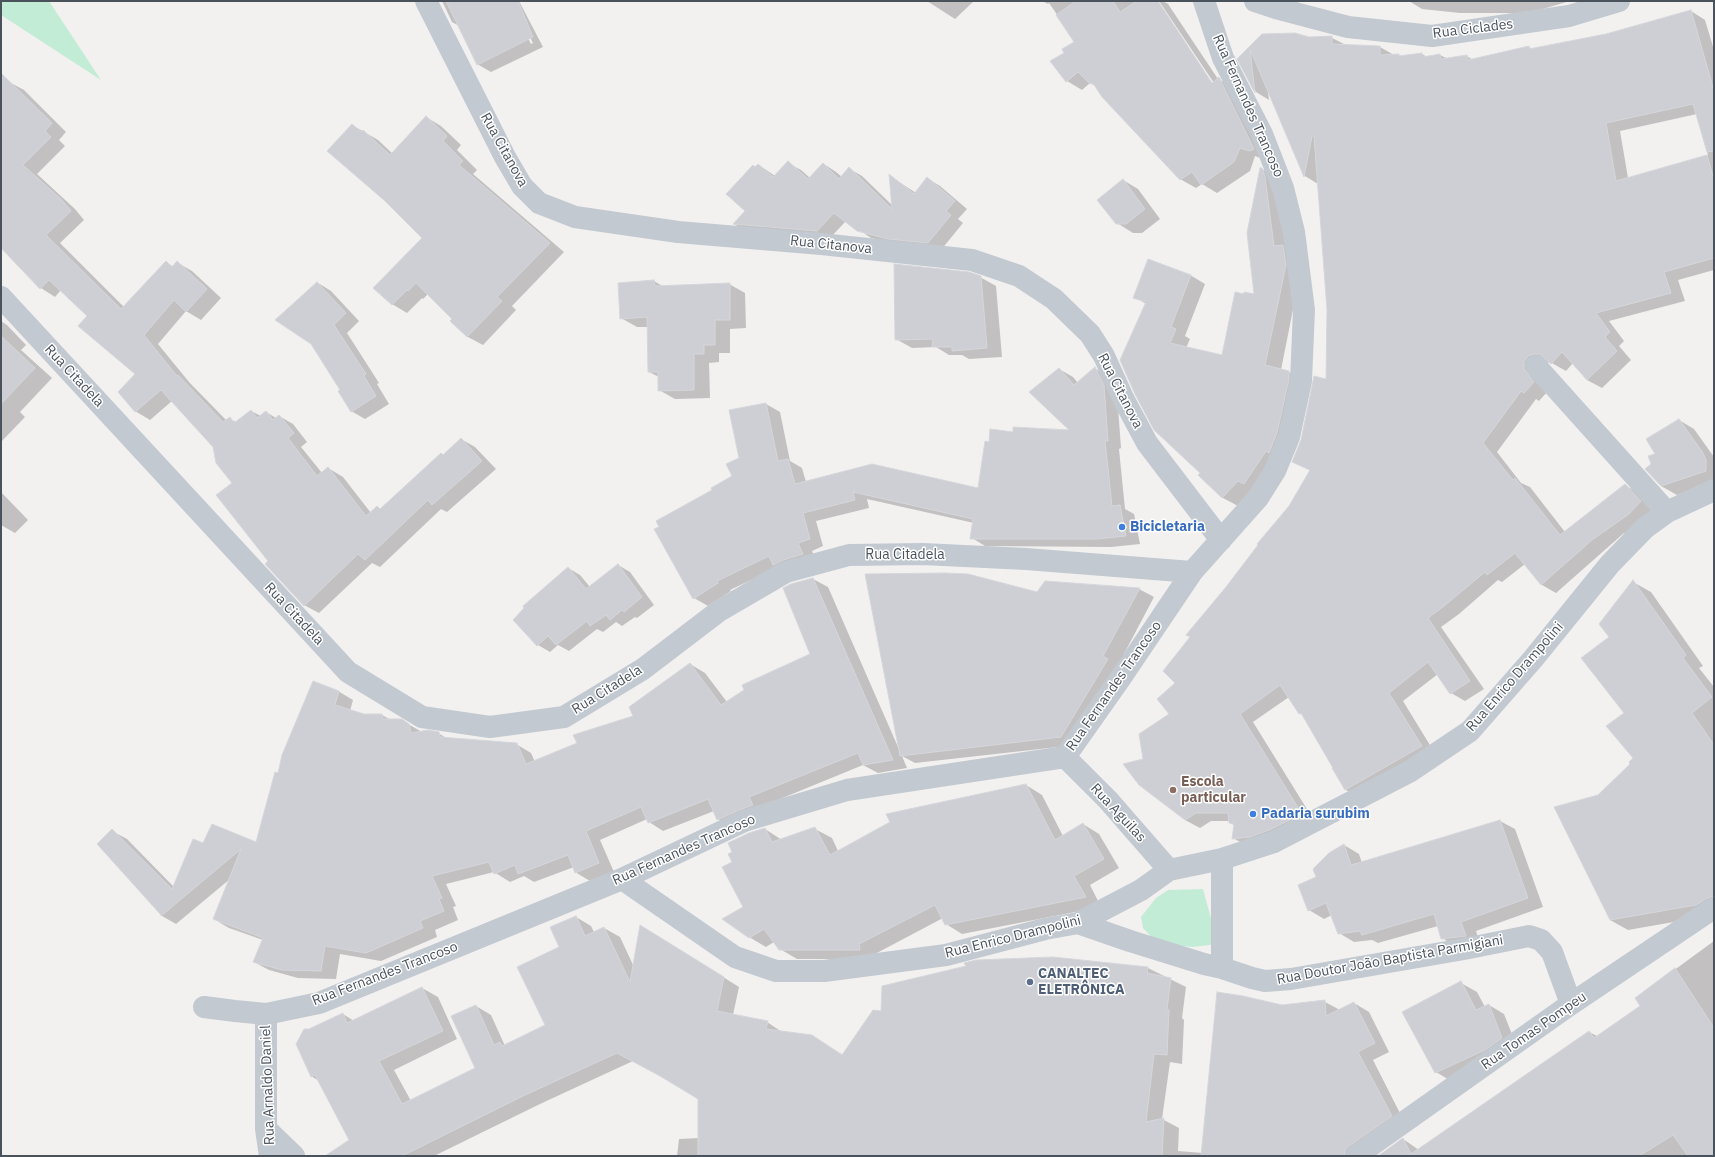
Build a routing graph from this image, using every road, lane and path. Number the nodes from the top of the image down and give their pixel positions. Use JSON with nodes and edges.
{"nodes":[{"id":1,"x":426,"y":1,"type":"edge"},
{"id":2,"x":1204,"y":1,"type":"edge"},
{"id":3,"x":1256,"y":1,"type":"edge"},
{"id":4,"x":1619,"y":1,"type":"edge"},
{"id":5,"x":1,"y":297,"type":"edge"},
{"id":6,"x":1536,"y":366,"type":"dead end"},
{"id":7,"x":1714,"y":490,"type":"edge"},
{"id":8,"x":1667,"y":512,"type":"junction"},
{"id":9,"x":1221,"y":540,"type":"junction"},
{"id":10,"x":1192,"y":572,"type":"junction"},
{"id":11,"x":1065,"y":757,"type":"junction"},
{"id":12,"x":1222,"y":859,"type":"junction"},
{"id":13,"x":1169,"y":870,"type":"junction"},
{"id":14,"x":622,"y":879,"type":"junction"},
{"id":15,"x":1714,"y":908,"type":"edge"},
{"id":16,"x":1078,"y":923,"type":"junction"},
{"id":17,"x":1222,"y":968,"type":"junction"},
{"id":18,"x":1571,"y":1004,"type":"junction"},
{"id":19,"x":204,"y":1007,"type":"dead end"},
{"id":20,"x":266,"y":1014,"type":"junction"},
{"id":21,"x":266,"y":1129,"type":"junction"},
{"id":22,"x":270,"y":1156,"type":"edge"},
{"id":23,"x":294,"y":1156,"type":"edge"},
{"id":24,"x":1356,"y":1156,"type":"edge"}],
"edges":[{"from":1,"to":9,"type":"street","name":"Rua Citanova"},
{"from":2,"to":9,"type":"street","name":"Rua Fernandes Trancoso"},
{"from":3,"to":4,"type":"street","name":"Rua Ciclades"},
{"from":5,"to":10,"type":"street","name":"Rua Citadela"},
{"from":6,"to":8,"type":"street"},
{"from":7,"to":8,"type":"street","name":"Rua Enrico Drampolini"},
{"from":8,"to":12,"type":"street","name":"Rua Enrico Drampolini"},
{"from":9,"to":10,"type":"street","name":"Rua Fernandes Trancoso"},
{"from":10,"to":11,"type":"street","name":"Rua Fernandes Trancoso"},
{"from":11,"to":13,"type":"street","name":"Rua Aguilas"},
{"from":11,"to":14,"type":"street","name":"Rua Fernandes Trancoso"},
{"from":12,"to":13,"type":"street","name":"Rua Enrico Drampolini"},
{"from":12,"to":17,"type":"street"},
{"from":13,"to":16,"type":"street","name":"Rua Enrico Drampolini"},
{"from":14,"to":16,"type":"street","name":"Rua Enrico Drampolini"},
{"from":14,"to":20,"type":"street","name":"Rua Fernandes Trancoso"},
{"from":15,"to":18,"type":"street","name":"Rua Tomas Pompeu"},
{"from":16,"to":17,"type":"street","name":"Rua Doutor João Baptista Parmigiani"},
{"from":17,"to":18,"type":"street","name":"Rua Doutor João Baptista Parmigiani"},
{"from":18,"to":24,"type":"street","name":"Rua Tomas Pompeu"},
{"from":19,"to":20,"type":"street","name":"Rua Fernandes Trancoso"},
{"from":20,"to":21,"type":"street","name":"Rua Arnaldo Daniel"},
{"from":21,"to":22,"type":"street","name":"Rua Arnaldo Daniel"},
{"from":21,"to":23,"type":"street"}]}
